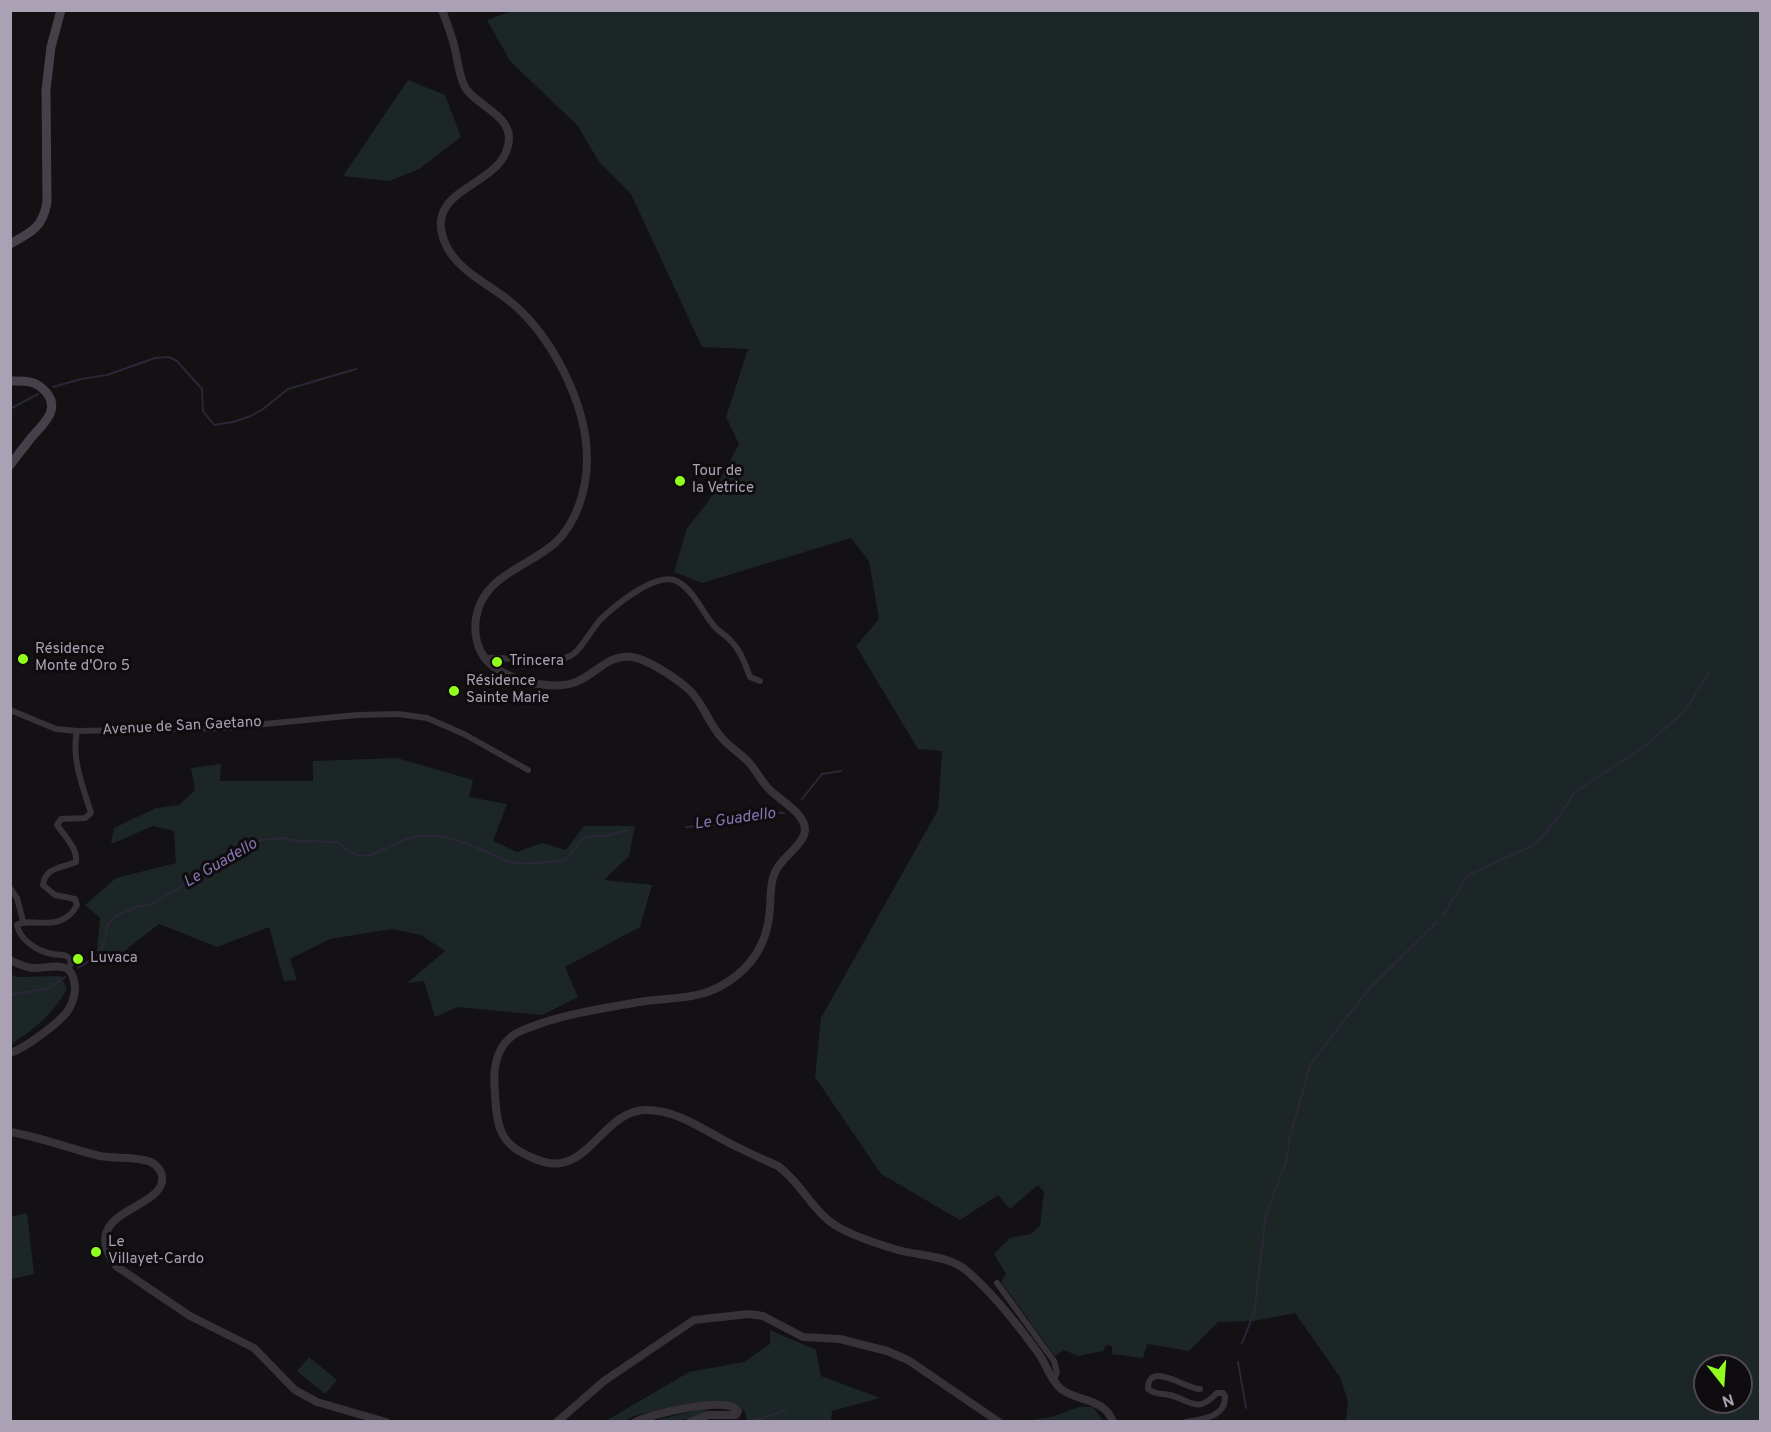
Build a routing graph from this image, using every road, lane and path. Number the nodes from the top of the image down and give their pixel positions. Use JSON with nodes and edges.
{"nodes":[{"id":1,"x":61,"y":10,"type":"edge"},
{"id":2,"x":442,"y":10,"type":"edge"},
{"id":3,"x":10,"y":244,"type":"edge"},
{"id":4,"x":10,"y":381,"type":"edge"},
{"id":5,"x":10,"y":465,"type":"edge"},
{"id":6,"x":484,"y":658,"type":"junction"},
{"id":7,"x":760,"y":681,"type":"dead end"},
{"id":8,"x":10,"y":710,"type":"edge"},
{"id":9,"x":77,"y":731,"type":"junction"},
{"id":10,"x":528,"y":770,"type":"dead end"},
{"id":11,"x":10,"y":888,"type":"edge"},
{"id":12,"x":23,"y":921,"type":"junction"},
{"id":13,"x":10,"y":960,"type":"edge"},
{"id":14,"x":68,"y":970,"type":"junction"},
{"id":15,"x":10,"y":1053,"type":"edge"},
{"id":16,"x":10,"y":1132,"type":"edge"},
{"id":17,"x":997,"y":1283,"type":"dead end"},
{"id":18,"x":1054,"y":1380,"type":"junction"},
{"id":19,"x":1200,"y":1389,"type":"dead end"},
{"id":20,"x":386,"y":1422,"type":"edge"},
{"id":21,"x":557,"y":1422,"type":"edge"},
{"id":22,"x":635,"y":1422,"type":"edge"},
{"id":23,"x":690,"y":1422,"type":"edge"},
{"id":24,"x":999,"y":1422,"type":"edge"},
{"id":25,"x":1113,"y":1422,"type":"edge"},
{"id":26,"x":1186,"y":1422,"type":"edge"}],
"edges":[{"from":1,"to":3,"type":"main road"},
{"from":2,"to":6,"type":"street"},
{"from":4,"to":5,"type":"main road"},
{"from":6,"to":7,"type":"street"},
{"from":6,"to":18,"type":"street"},
{"from":8,"to":9,"type":"street","name":"Avenue de San Gaetano"},
{"from":9,"to":10,"type":"street","name":"Avenue de San Gaetano"},
{"from":9,"to":12,"type":"street"},
{"from":11,"to":12,"type":"street"},
{"from":12,"to":14,"type":"street"},
{"from":13,"to":14,"type":"street"},
{"from":14,"to":15,"type":"street"},
{"from":16,"to":20,"type":"street"},
{"from":17,"to":18,"type":"street"},
{"from":18,"to":25,"type":"street"},
{"from":19,"to":26,"type":"street"},
{"from":21,"to":24,"type":"street"},
{"from":22,"to":23,"type":"street"}]}
